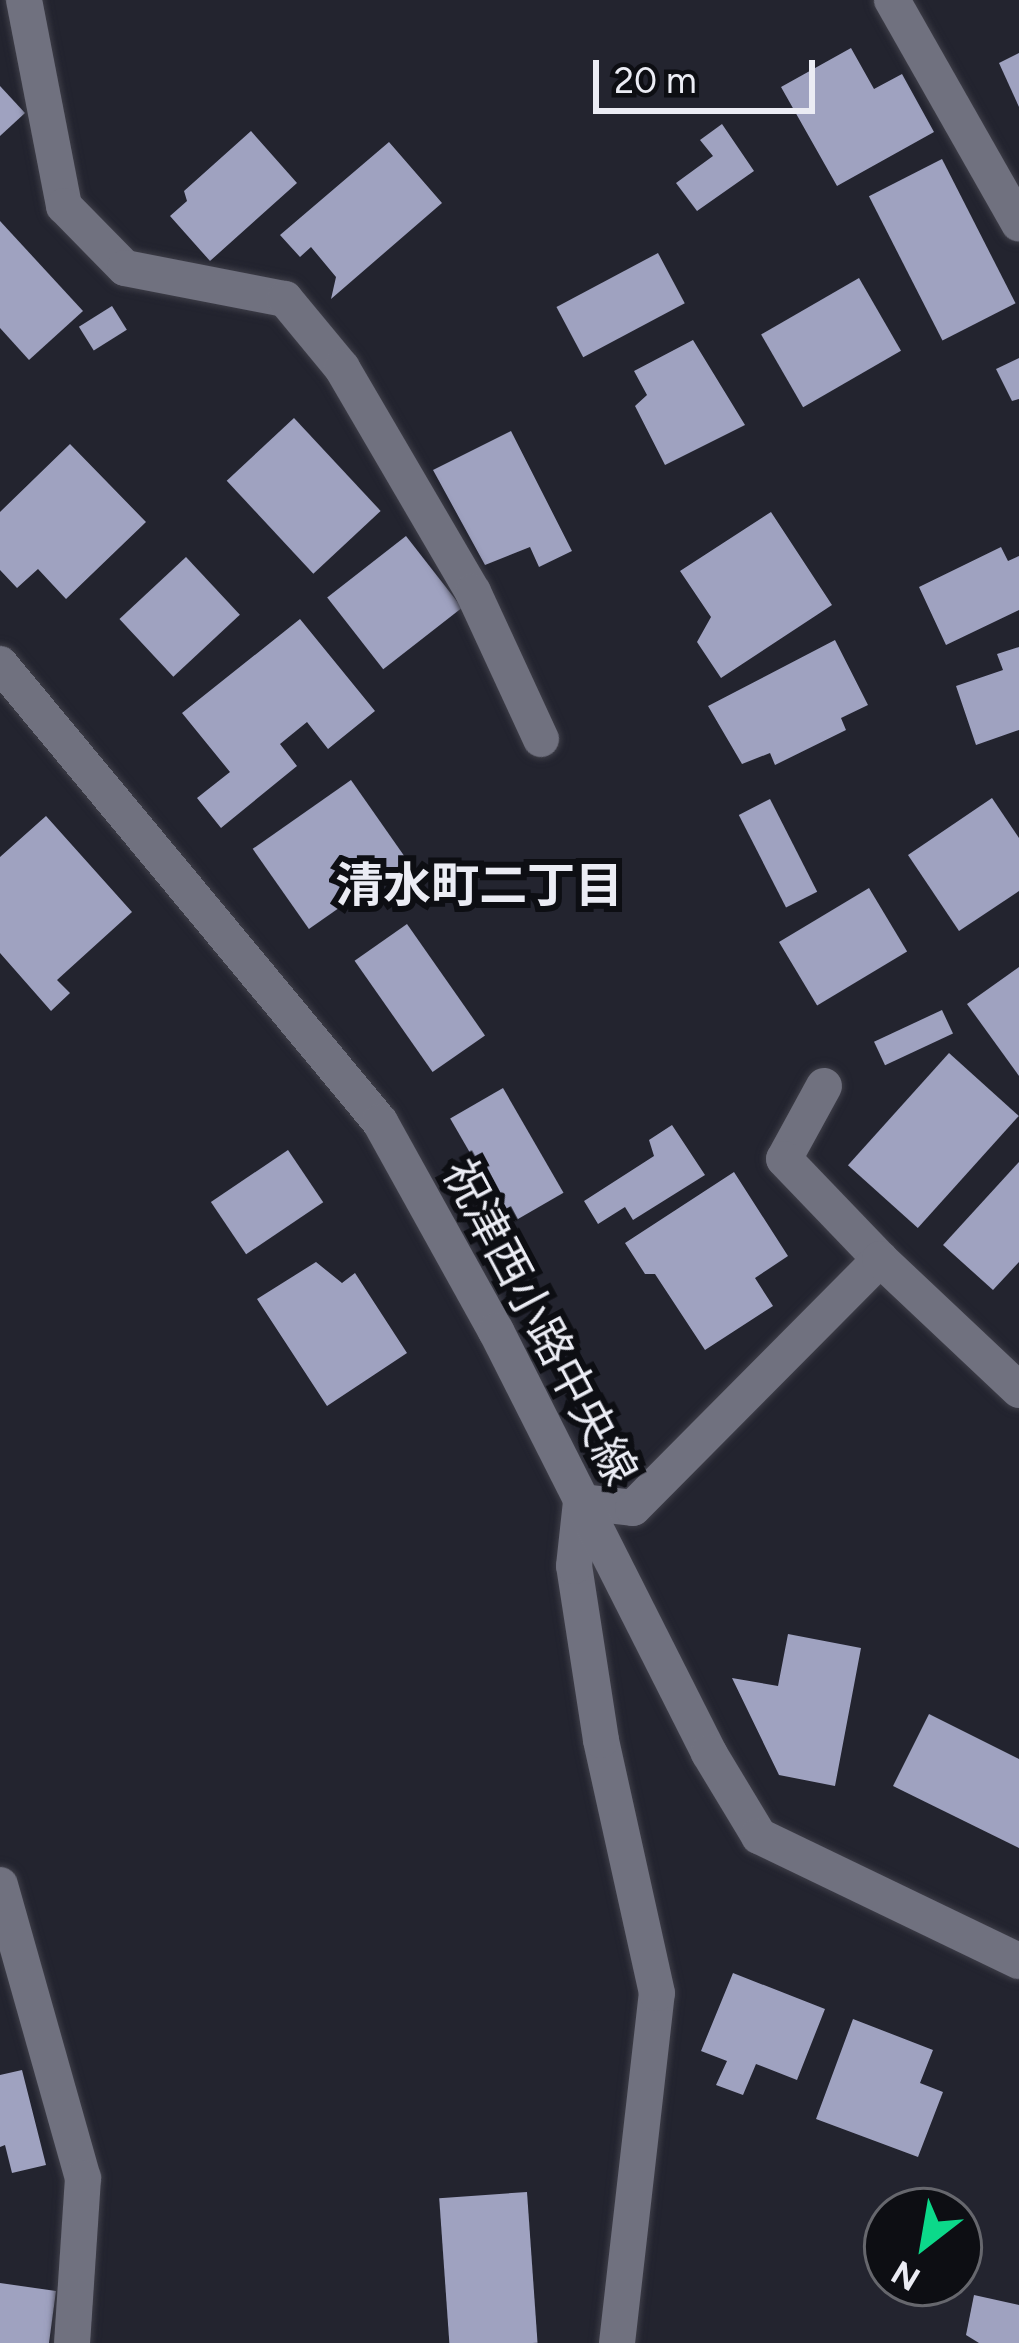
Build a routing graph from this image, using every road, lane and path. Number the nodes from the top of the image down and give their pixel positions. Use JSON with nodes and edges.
{"nodes":[{"id":1,"x":24,"y":0,"type":"edge"},
{"id":2,"x":892,"y":0,"type":"edge"},
{"id":3,"x":1019,"y":224,"type":"edge"},
{"id":4,"x":0,"y":664,"type":"edge"},
{"id":5,"x":541,"y":739,"type":"dead end"},
{"id":6,"x":824,"y":1086,"type":"dead end"},
{"id":7,"x":880,"y":1259,"type":"junction"},
{"id":8,"x":1019,"y":1390,"type":"edge"},
{"id":9,"x":581,"y":1502,"type":"junction"},
{"id":10,"x":0,"y":1885,"type":"edge"},
{"id":11,"x":1019,"y":1961,"type":"edge"},
{"id":12,"x":72,"y":2343,"type":"edge"},
{"id":13,"x":617,"y":2343,"type":"edge"}],
"edges":[{"from":1,"to":5,"type":"street"},
{"from":2,"to":3,"type":"street"},
{"from":4,"to":9,"type":"street","name":"祝津西小路中央線"},
{"from":6,"to":7,"type":"street"},
{"from":7,"to":8,"type":"street"},
{"from":7,"to":9,"type":"street"},
{"from":9,"to":11,"type":"street","name":"祝津西小路中央線"},
{"from":9,"to":13,"type":"street"},
{"from":10,"to":12,"type":"street"}]}
